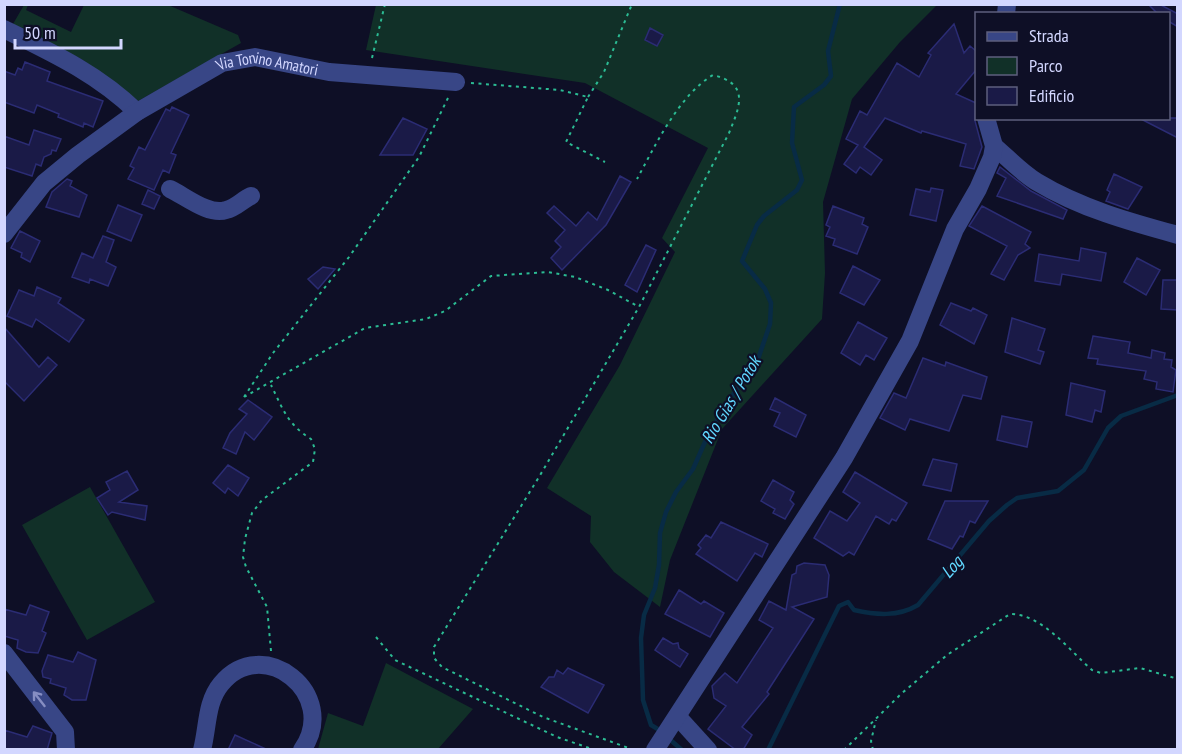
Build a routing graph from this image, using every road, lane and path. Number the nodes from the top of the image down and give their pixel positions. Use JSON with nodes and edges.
{"nodes":[{"id":1,"x":385,"y":4,"type":"edge"},
{"id":2,"x":632,"y":4,"type":"edge"},
{"id":3,"x":4,"y":29,"type":"edge"},
{"id":4,"x":367,"y":75,"type":"junction"},
{"id":5,"x":456,"y":82,"type":"junction"},
{"id":6,"x":588,"y":97,"type":"junction"},
{"id":7,"x":137,"y":112,"type":"junction"},
{"id":8,"x":987,"y":120,"type":"edge"},
{"id":9,"x":994,"y":146,"type":"junction"},
{"id":10,"x":605,"y":162,"type":"dead end"},
{"id":11,"x":637,"y":180,"type":"dead end"},
{"id":12,"x":170,"y":189,"type":"dead end"},
{"id":13,"x":251,"y":196,"type":"dead end"},
{"id":14,"x":4,"y":234,"type":"edge"},
{"id":15,"x":1178,"y":235,"type":"edge"},
{"id":16,"x":639,"y":307,"type":"junction"},
{"id":17,"x":271,"y":384,"type":"junction"},
{"id":18,"x":376,"y":637,"type":"dead end"},
{"id":19,"x":4,"y":653,"type":"edge"},
{"id":20,"x":268,"y":665,"type":"junction"},
{"id":21,"x":1178,"y":678,"type":"edge"},
{"id":22,"x":678,"y":717,"type":"junction"},
{"id":23,"x":876,"y":718,"type":"junction"},
{"id":24,"x":67,"y":748,"type":"edge"},
{"id":25,"x":202,"y":750,"type":"edge"},
{"id":26,"x":302,"y":750,"type":"edge"},
{"id":27,"x":595,"y":750,"type":"edge"},
{"id":28,"x":634,"y":750,"type":"edge"},
{"id":29,"x":655,"y":750,"type":"edge"},
{"id":30,"x":708,"y":750,"type":"edge"},
{"id":31,"x":844,"y":750,"type":"edge"},
{"id":32,"x":873,"y":750,"type":"edge"}],
"edges":[{"from":1,"to":4,"type":"path"},
{"from":2,"to":6,"type":"path"},
{"from":3,"to":7,"type":"street"},
{"from":4,"to":5,"type":"street","name":"Via Tonino Amatori"},
{"from":4,"to":7,"type":"street","name":"Via Tonino Amatori"},
{"from":5,"to":6,"type":"path"},
{"from":5,"to":17,"type":"path"},
{"from":6,"to":10,"type":"path"},
{"from":7,"to":14,"type":"street","name":"Via Tonino Amatori"},
{"from":8,"to":9,"type":"street"},
{"from":9,"to":15,"type":"street"},
{"from":9,"to":22,"type":"street"},
{"from":11,"to":16,"type":"path"},
{"from":12,"to":13,"type":"street"},
{"from":16,"to":17,"type":"path"},
{"from":16,"to":28,"type":"path"},
{"from":17,"to":20,"type":"path"},
{"from":18,"to":27,"type":"path"},
{"from":24,"to":19,"type":"street","one_way":true},
{"from":20,"to":25,"type":"street"},
{"from":20,"to":26,"type":"street"},
{"from":21,"to":23,"type":"path"},
{"from":22,"to":29,"type":"street"},
{"from":22,"to":30,"type":"street"},
{"from":23,"to":31,"type":"path"},
{"from":23,"to":32,"type":"path"}]}
